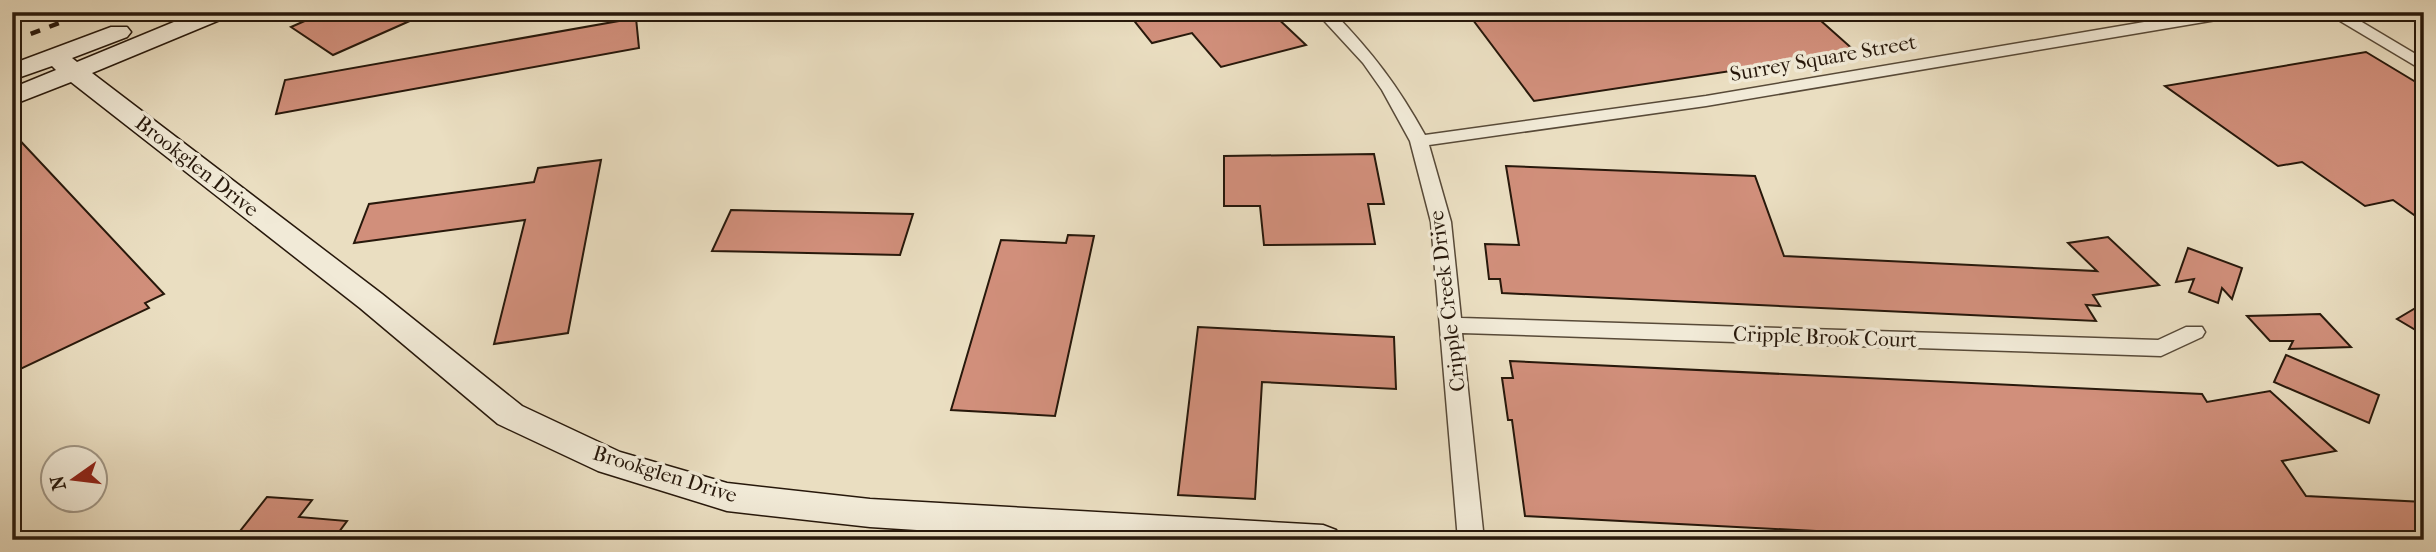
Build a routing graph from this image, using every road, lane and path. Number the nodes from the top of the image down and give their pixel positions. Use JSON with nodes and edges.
{"nodes":[{"id":1,"x":172,"y":12,"type":"edge"},
{"id":2,"x":219,"y":12,"type":"edge"},
{"id":3,"x":1324,"y":12,"type":"edge"},
{"id":4,"x":2234,"y":12,"type":"edge"},
{"id":5,"x":2333,"y":12,"type":"edge"},
{"id":6,"x":64,"y":64,"type":"junction"},
{"id":7,"x":2424,"y":66,"type":"edge"},
{"id":8,"x":12,"y":73,"type":"edge"},
{"id":9,"x":12,"y":97,"type":"edge"},
{"id":10,"x":1419,"y":141,"type":"junction"},
{"id":11,"x":1453,"y":325,"type":"junction"},
{"id":12,"x":2194,"y":332,"type":"dead end"},
{"id":13,"x":1322,"y":540,"type":"edge"},
{"id":14,"x":1471,"y":540,"type":"edge"}],
"edges":[{"from":1,"to":6,"type":"street"},
{"from":2,"to":6,"type":"street"},
{"from":3,"to":10,"type":"street","name":"Cripple Creek Drive"},
{"from":4,"to":10,"type":"street","name":"Surrey Square Street"},
{"from":5,"to":7,"type":"street"},
{"from":6,"to":8,"type":"street"},
{"from":6,"to":9,"type":"street"},
{"from":6,"to":13,"type":"street","name":"Brookglen Drive"},
{"from":10,"to":11,"type":"street","name":"Cripple Creek Drive"},
{"from":11,"to":12,"type":"street","name":"Cripple Brook Court"},
{"from":11,"to":14,"type":"street","name":"Cripple Creek Drive"}]}
